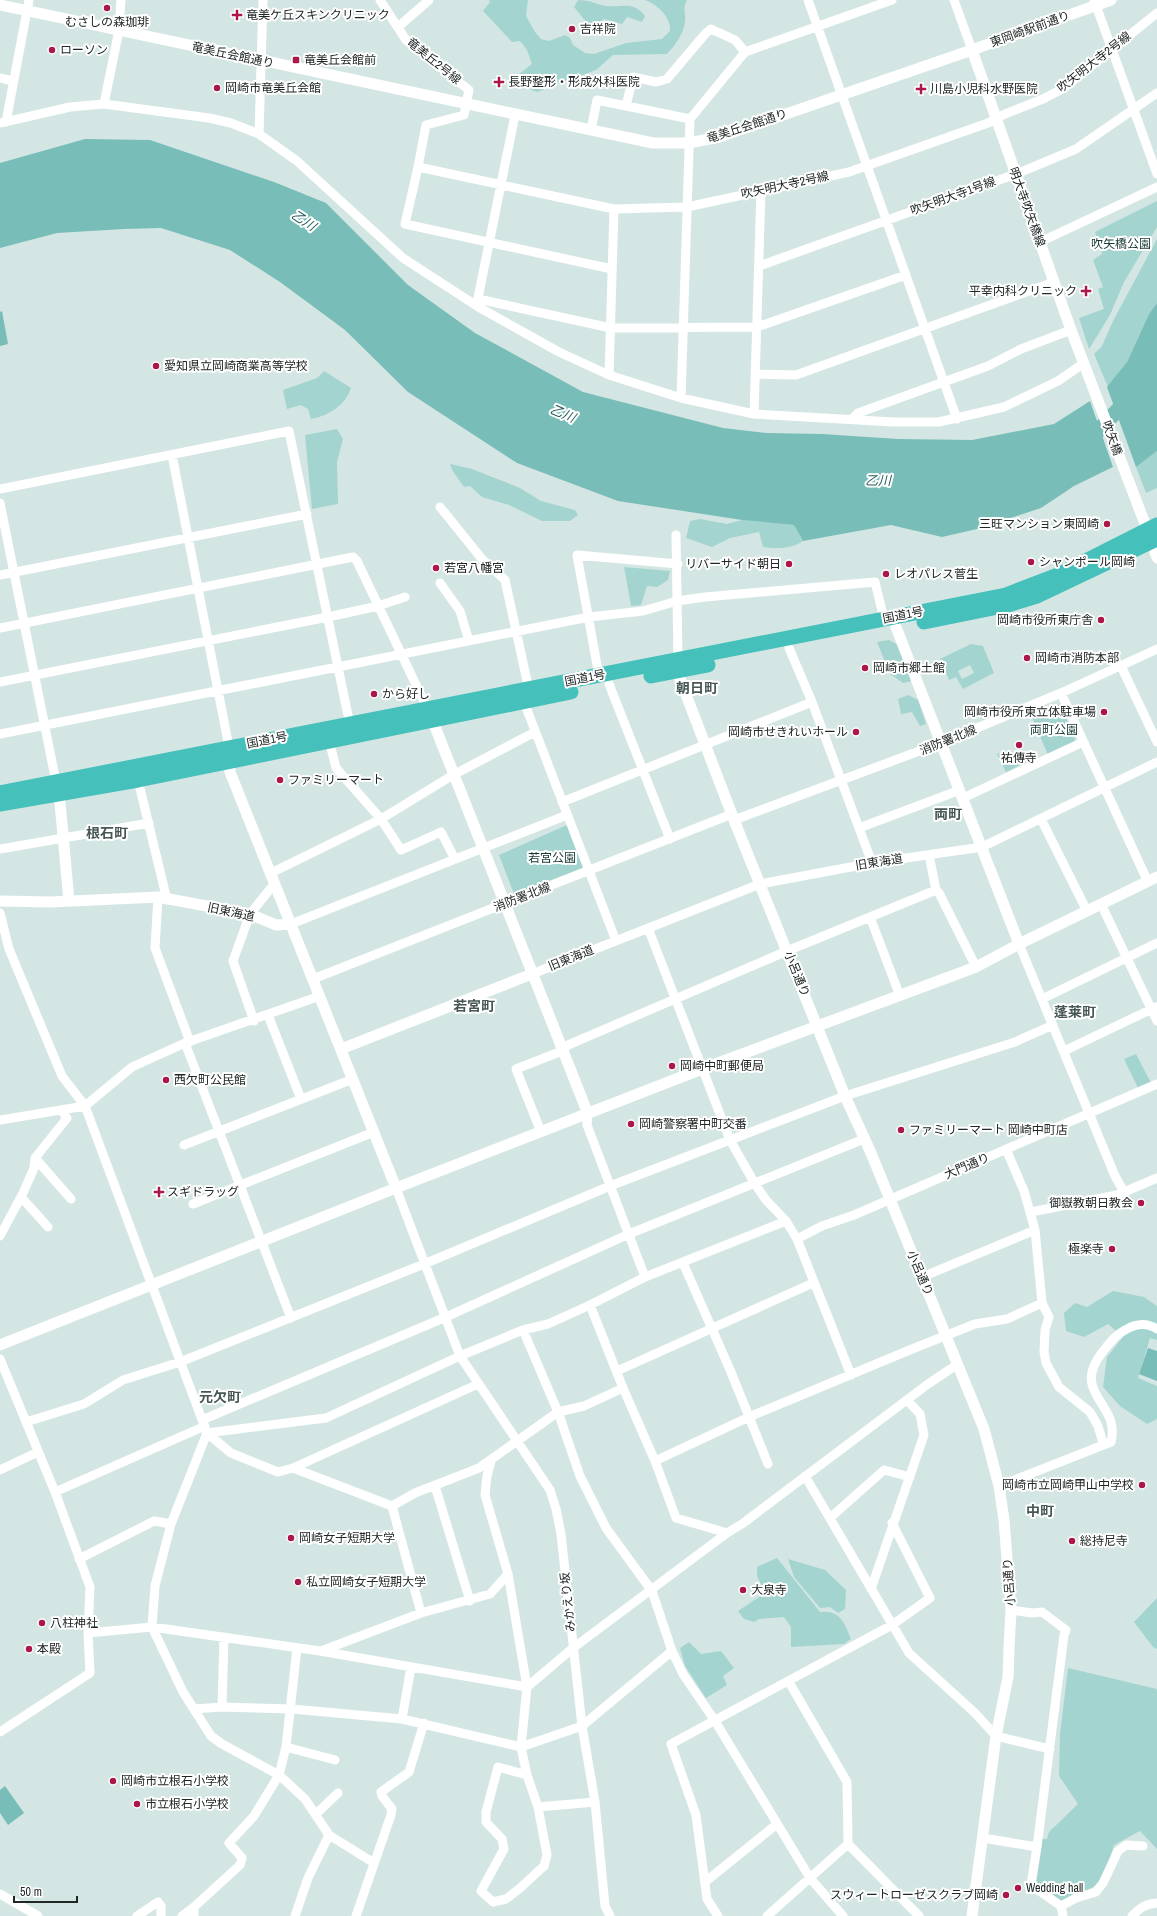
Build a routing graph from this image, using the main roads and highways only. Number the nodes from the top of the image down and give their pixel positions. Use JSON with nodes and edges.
{"nodes":[{"id":1,"x":1155,"y":535,"type":"edge"},
{"id":2,"x":890,"y":623,"type":"junction"},
{"id":3,"x":678,"y":665,"type":"junction"},
{"id":4,"x":430,"y":715,"type":"junction"},
{"id":5,"x":229,"y":754,"type":"junction"},
{"id":6,"x":57,"y":787,"type":"junction"},
{"id":7,"x":0,"y":793,"type":"edge"},
{"id":8,"x":0,"y":804,"type":"edge"}],
"edges":[{"from":1,"to":2,"type":"highway","name":"国道1号"},
{"from":2,"to":3,"type":"highway","name":"国道1号"},
{"from":2,"to":3,"type":"highway","name":"国道1号"},
{"from":3,"to":4,"type":"highway","name":"国道1号"},
{"from":4,"to":5,"type":"highway","name":"国道1号"},
{"from":4,"to":5,"type":"highway","name":"国道1号"},
{"from":5,"to":6,"type":"highway","name":"国道1号"},
{"from":5,"to":6,"type":"highway","name":"国道1号"},
{"from":6,"to":7,"type":"highway","name":"国道1号"},
{"from":6,"to":8,"type":"highway","name":"国道1号"}]}
